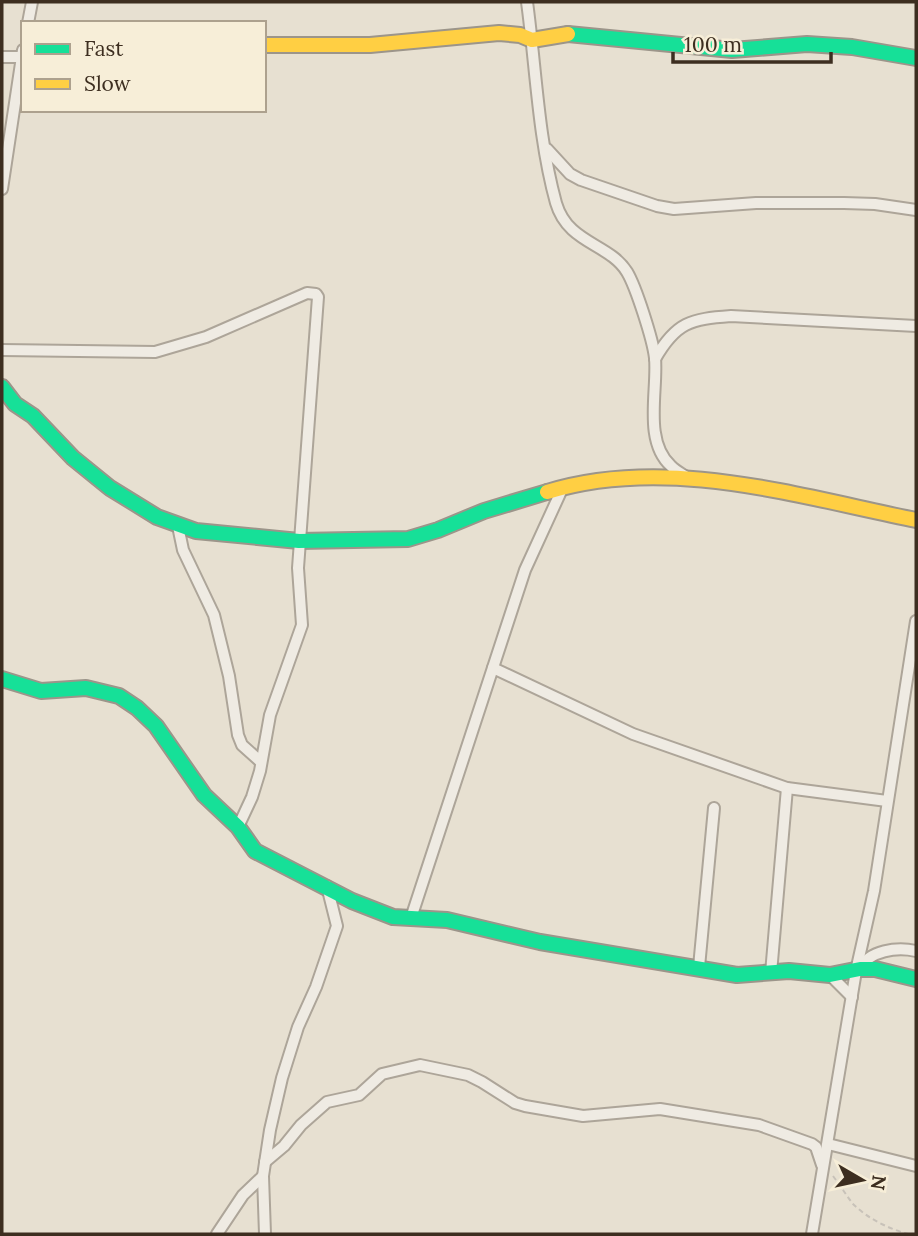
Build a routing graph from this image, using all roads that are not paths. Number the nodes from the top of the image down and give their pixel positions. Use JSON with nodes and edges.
{"nodes":[{"id":1,"x":33,"y":2,"type":"edge"},
{"id":2,"x":527,"y":2,"type":"edge"},
{"id":3,"x":28,"y":21,"type":"edge"},
{"id":4,"x":532,"y":40,"type":"junction"},
{"id":5,"x":266,"y":45,"type":"edge"},
{"id":6,"x":21,"y":55,"type":"edge"},
{"id":7,"x":2,"y":57,"type":"edge"},
{"id":8,"x":916,"y":58,"type":"edge"},
{"id":9,"x":21,"y":62,"type":"edge"},
{"id":10,"x":545,"y":146,"type":"junction"},
{"id":11,"x":2,"y":188,"type":"edge"},
{"id":12,"x":916,"y":211,"type":"edge"},
{"id":13,"x":916,"y":326,"type":"edge"},
{"id":14,"x":2,"y":350,"type":"edge"},
{"id":15,"x":655,"y":359,"type":"junction"},
{"id":16,"x":2,"y":387,"type":"edge"},
{"id":17,"x":690,"y":479,"type":"junction"},
{"id":18,"x":563,"y":487,"type":"junction"},
{"id":19,"x":916,"y":520,"type":"edge"},
{"id":20,"x":178,"y":526,"type":"junction"},
{"id":21,"x":299,"y":541,"type":"junction"},
{"id":22,"x":916,"y":621,"type":"edge"},
{"id":23,"x":493,"y":667,"type":"junction"},
{"id":24,"x":2,"y":679,"type":"edge"},
{"id":25,"x":910,"y":690,"type":"edge"},
{"id":26,"x":261,"y":762,"type":"junction"},
{"id":27,"x":787,"y":788,"type":"junction"},
{"id":28,"x":887,"y":801,"type":"junction"},
{"id":29,"x":714,"y":808,"type":"dead end"},
{"id":30,"x":238,"y":827,"type":"junction"},
{"id":31,"x":327,"y":886,"type":"junction"},
{"id":32,"x":411,"y":918,"type":"junction"},
{"id":33,"x":916,"y":951,"type":"edge"},
{"id":34,"x":699,"y":967,"type":"junction"},
{"id":35,"x":858,"y":970,"type":"junction"},
{"id":36,"x":771,"y":973,"type":"junction"},
{"id":37,"x":830,"y":975,"type":"junction"},
{"id":38,"x":916,"y":979,"type":"edge"},
{"id":39,"x":852,"y":997,"type":"junction"},
{"id":40,"x":828,"y":1144,"type":"junction"},
{"id":41,"x":265,"y":1162,"type":"junction"},
{"id":42,"x":822,"y":1165,"type":"junction"},
{"id":43,"x":916,"y":1166,"type":"edge"},
{"id":44,"x":263,"y":1176,"type":"junction"},
{"id":45,"x":217,"y":1234,"type":"edge"},
{"id":46,"x":265,"y":1234,"type":"edge"},
{"id":47,"x":813,"y":1234,"type":"edge"}],
"edges":[{"from":1,"to":3,"type":"street"},
{"from":2,"to":4,"type":"street"},
{"from":4,"to":5,"type":"street"},
{"from":4,"to":8,"type":"street"},
{"from":4,"to":10,"type":"street"},
{"from":6,"to":7,"type":"street"},
{"from":9,"to":11,"type":"street"},
{"from":10,"to":12,"type":"street"},
{"from":10,"to":15,"type":"street"},
{"from":13,"to":15,"type":"street"},
{"from":14,"to":21,"type":"street"},
{"from":15,"to":17,"type":"street"},
{"from":16,"to":20,"type":"street"},
{"from":17,"to":18,"type":"street"},
{"from":17,"to":19,"type":"street"},
{"from":18,"to":21,"type":"street"},
{"from":18,"to":23,"type":"street"},
{"from":20,"to":21,"type":"street"},
{"from":20,"to":26,"type":"street"},
{"from":21,"to":26,"type":"street"},
{"from":22,"to":25,"type":"street"},
{"from":23,"to":27,"type":"street"},
{"from":23,"to":32,"type":"street"},
{"from":24,"to":30,"type":"street"},
{"from":25,"to":28,"type":"street"},
{"from":26,"to":30,"type":"street"},
{"from":27,"to":28,"type":"street"},
{"from":27,"to":36,"type":"street"},
{"from":28,"to":35,"type":"street"},
{"from":29,"to":34,"type":"street"},
{"from":30,"to":31,"type":"street"},
{"from":31,"to":32,"type":"street"},
{"from":31,"to":41,"type":"street"},
{"from":32,"to":34,"type":"street"},
{"from":33,"to":35,"type":"street"},
{"from":34,"to":36,"type":"street"},
{"from":35,"to":37,"type":"street"},
{"from":35,"to":38,"type":"street"},
{"from":35,"to":39,"type":"street"},
{"from":36,"to":37,"type":"street"},
{"from":37,"to":39,"type":"street"},
{"from":39,"to":40,"type":"street"},
{"from":40,"to":42,"type":"street"},
{"from":40,"to":43,"type":"street"},
{"from":41,"to":42,"type":"street"},
{"from":41,"to":44,"type":"street"},
{"from":42,"to":47,"type":"street"},
{"from":44,"to":45,"type":"street"},
{"from":44,"to":46,"type":"street"}]}
